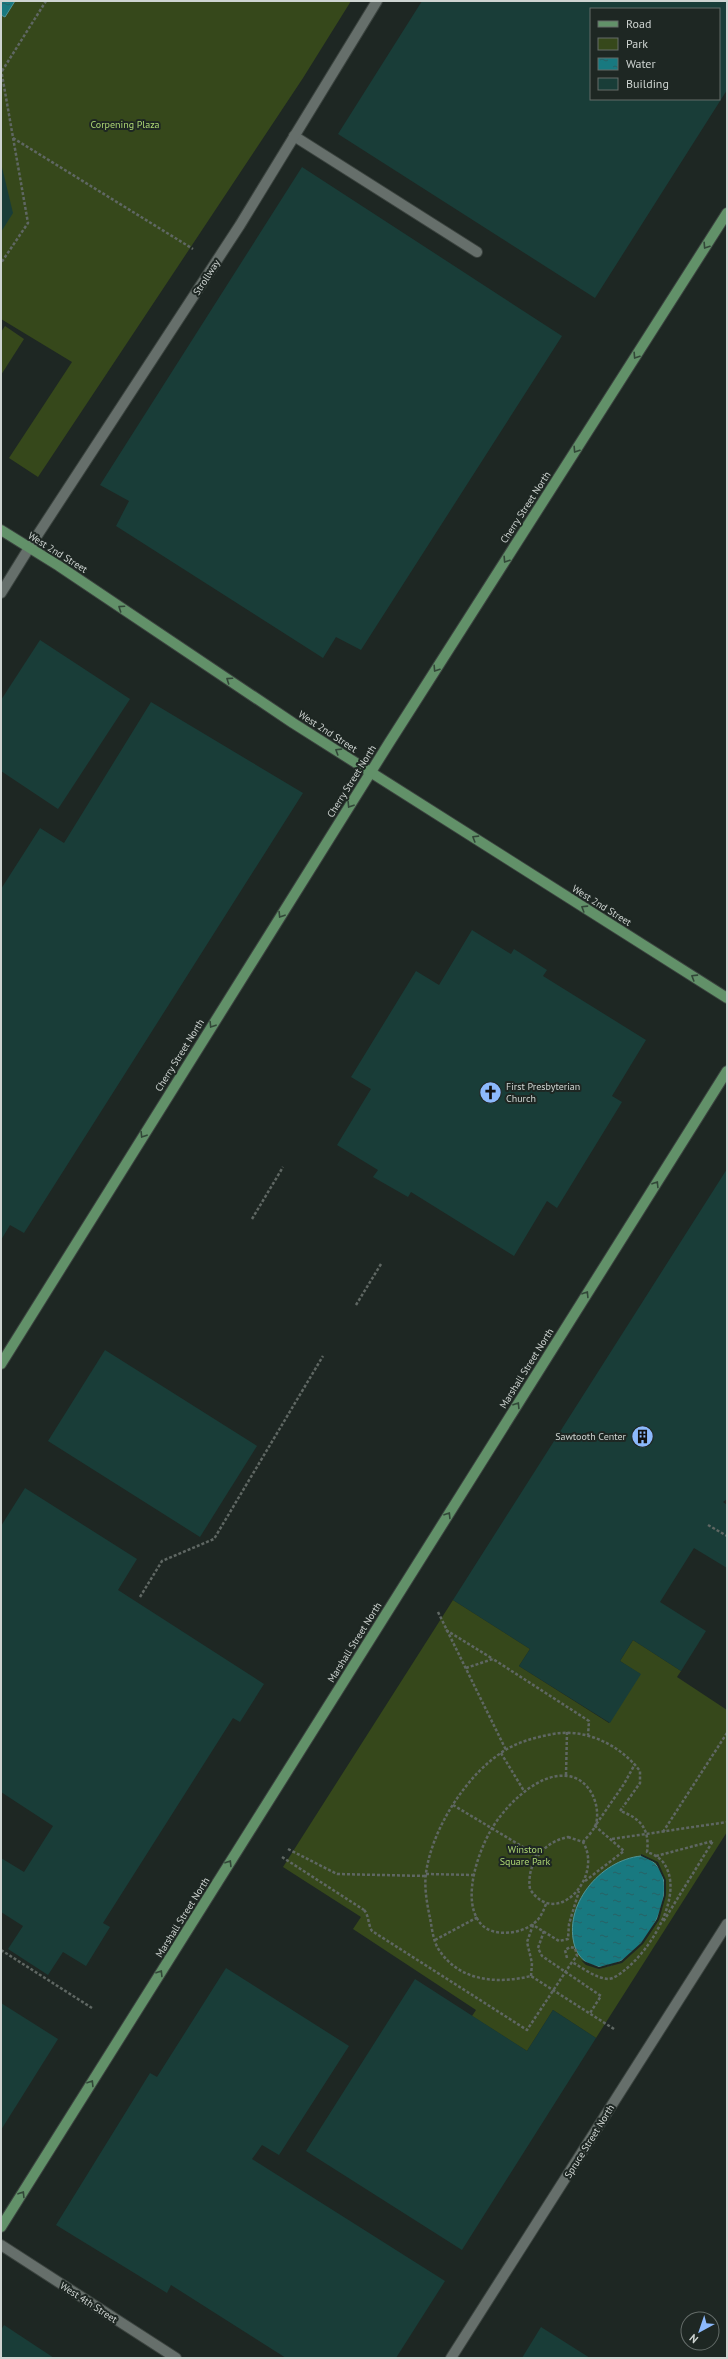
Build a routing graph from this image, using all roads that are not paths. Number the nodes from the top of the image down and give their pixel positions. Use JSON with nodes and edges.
{"nodes":[{"id":1,"x":377,"y":1,"type":"edge"},
{"id":2,"x":294,"y":136,"type":"junction"},
{"id":3,"x":727,"y":213,"type":"edge"},
{"id":4,"x":477,"y":252,"type":"dead end"},
{"id":5,"x":1,"y":530,"type":"edge"},
{"id":6,"x":29,"y":548,"type":"junction"},
{"id":7,"x":1,"y":593,"type":"edge"},
{"id":8,"x":371,"y":772,"type":"junction"},
{"id":9,"x":727,"y":998,"type":"edge"},
{"id":10,"x":727,"y":1071,"type":"edge"},
{"id":11,"x":1,"y":1364,"type":"edge"},
{"id":12,"x":727,"y":1924,"type":"edge"},
{"id":13,"x":1,"y":2226,"type":"edge"},
{"id":14,"x":1,"y":2245,"type":"edge"},
{"id":15,"x":176,"y":2358,"type":"edge"},
{"id":16,"x":451,"y":2358,"type":"edge"}],
"edges":[{"from":1,"to":2,"type":"street","name":"Strollway"},
{"from":2,"to":4,"type":"street"},
{"from":2,"to":6,"type":"street","name":"Strollway"},
{"from":3,"to":8,"type":"main road","name":"Cherry Street North","one_way":true},
{"from":5,"to":6,"type":"main road","name":"West 2nd Street"},
{"from":6,"to":7,"type":"street","name":"Strollway"},
{"from":8,"to":6,"type":"main road","name":"West 2nd Street","one_way":true},
{"from":9,"to":8,"type":"main road","name":"West 2nd Street","one_way":true},
{"from":8,"to":11,"type":"main road","name":"Cherry Street North","one_way":true},
{"from":13,"to":10,"type":"main road","name":"Marshall Street North","one_way":true},
{"from":12,"to":16,"type":"street","name":"Spruce Street North"},
{"from":14,"to":15,"type":"street","name":"West 4th Street"}]}
